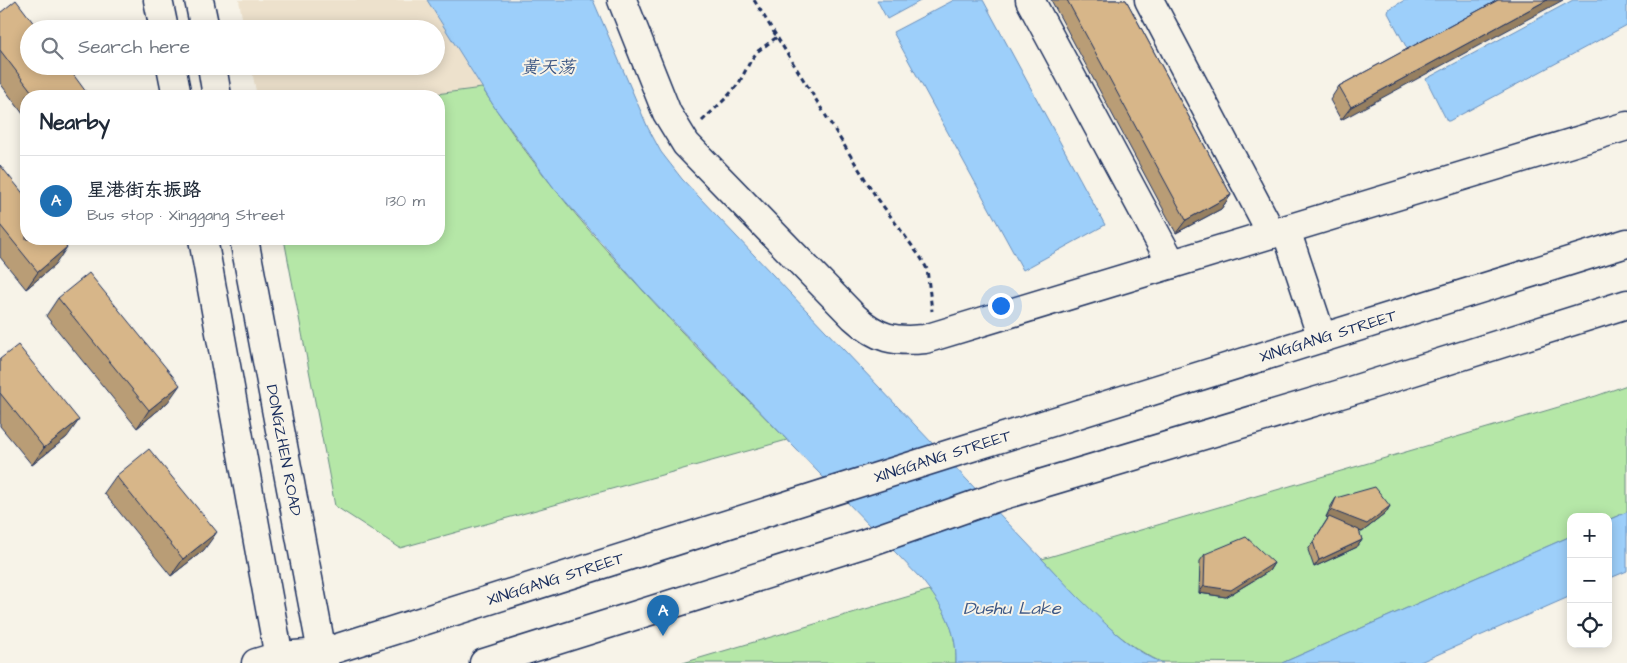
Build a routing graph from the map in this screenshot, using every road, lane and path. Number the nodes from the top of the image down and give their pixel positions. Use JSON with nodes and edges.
{"nodes":[{"id":1,"x":158,"y":0,"type":"edge"},
{"id":2,"x":199,"y":0,"type":"edge"},
{"id":3,"x":622,"y":0,"type":"edge"},
{"id":4,"x":754,"y":0,"type":"edge"},
{"id":5,"x":1030,"y":0,"type":"edge"},
{"id":6,"x":1149,"y":0,"type":"edge"},
{"id":7,"x":162,"y":20,"type":"edge"},
{"id":8,"x":202,"y":20,"type":"edge"},
{"id":9,"x":777,"y":37,"type":"junction"},
{"id":10,"x":172,"y":75,"type":"edge"},
{"id":11,"x":214,"y":75,"type":"edge"},
{"id":12,"x":175,"y":90,"type":"edge"},
{"id":13,"x":216,"y":90,"type":"edge"},
{"id":14,"x":1627,"y":126,"type":"edge"},
{"id":15,"x":683,"y":139,"type":"junction"},
{"id":16,"x":1279,"y":232,"type":"junction"},
{"id":17,"x":1627,"y":243,"type":"edge"},
{"id":18,"x":205,"y":245,"type":"edge"},
{"id":19,"x":245,"y":245,"type":"edge"},
{"id":20,"x":1172,"y":264,"type":"junction"},
{"id":21,"x":1627,"y":304,"type":"edge"},
{"id":22,"x":935,"y":336,"type":"junction"},
{"id":23,"x":1322,"y":338,"type":"junction"},
{"id":24,"x":323,"y":658,"type":"edge"},
{"id":25,"x":272,"y":661,"type":"edge"},
{"id":26,"x":484,"y":663,"type":"edge"}],
"edges":[{"from":1,"to":7,"type":"main road"},
{"from":2,"to":8,"type":"main road"},
{"from":3,"to":15,"type":"main road"},
{"from":4,"to":9,"type":"path"},
{"from":5,"to":20,"type":"main road"},
{"from":6,"to":16,"type":"main road"},
{"from":9,"to":15,"type":"path"},
{"from":9,"to":22,"type":"path"},
{"from":10,"to":12,"type":"main road"},
{"from":11,"to":13,"type":"main road"},
{"from":14,"to":16,"type":"main road"},
{"from":15,"to":22,"type":"main road"},
{"from":16,"to":20,"type":"main road"},
{"from":16,"to":23,"type":"main road"},
{"from":17,"to":23,"type":"main road","name":"XINGGANG STREET"},
{"from":18,"to":25,"type":"main road"},
{"from":19,"to":24,"type":"main road","name":"DONGZHEN ROAD"},
{"from":20,"to":22,"type":"main road"},
{"from":21,"to":26,"type":"main road"},
{"from":23,"to":24,"type":"main road","name":"XINGGANG STREET"},
{"from":24,"to":25,"type":"main road","name":"XINGGANG STREET"}]}
